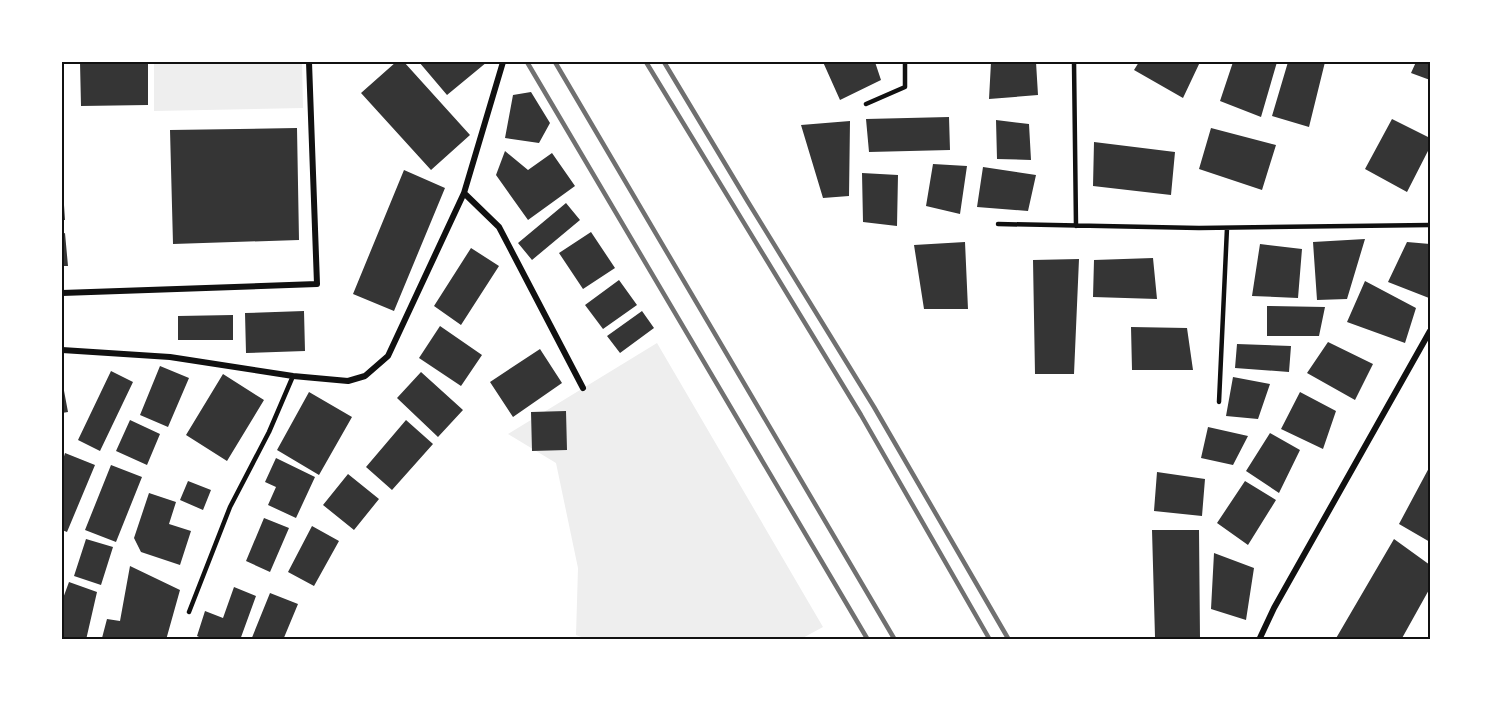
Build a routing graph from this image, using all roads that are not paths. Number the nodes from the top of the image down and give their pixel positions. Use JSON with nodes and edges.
{"nodes":[{"id":1,"x":309,"y":62,"type":"edge"},
{"id":2,"x":503,"y":62,"type":"edge"},
{"id":3,"x":905,"y":62,"type":"edge"},
{"id":4,"x":1074,"y":62,"type":"edge"},
{"id":5,"x":866,"y":104,"type":"dead end"},
{"id":6,"x":464,"y":193,"type":"junction"},
{"id":7,"x":998,"y":224,"type":"dead end"},
{"id":8,"x":1431,"y":225,"type":"edge"},
{"id":9,"x":1076,"y":226,"type":"junction"},
{"id":10,"x":1227,"y":228,"type":"junction"},
{"id":11,"x":62,"y":293,"type":"edge"},
{"id":12,"x":1431,"y":331,"type":"edge"},
{"id":13,"x":62,"y":350,"type":"edge"},
{"id":14,"x":293,"y":376,"type":"junction"},
{"id":15,"x":583,"y":388,"type":"dead end"},
{"id":16,"x":1219,"y":402,"type":"dead end"},
{"id":17,"x":189,"y":612,"type":"dead end"},
{"id":18,"x":1259,"y":639,"type":"edge"}],
"edges":[{"from":1,"to":11,"type":"street"},
{"from":2,"to":6,"type":"street"},
{"from":3,"to":5,"type":"lane"},
{"from":4,"to":9,"type":"lane"},
{"from":6,"to":14,"type":"street"},
{"from":6,"to":15,"type":"street"},
{"from":7,"to":9,"type":"lane"},
{"from":8,"to":10,"type":"lane"},
{"from":9,"to":10,"type":"lane"},
{"from":10,"to":16,"type":"lane"},
{"from":12,"to":18,"type":"street"},
{"from":13,"to":14,"type":"street"},
{"from":14,"to":17,"type":"lane"}]}
